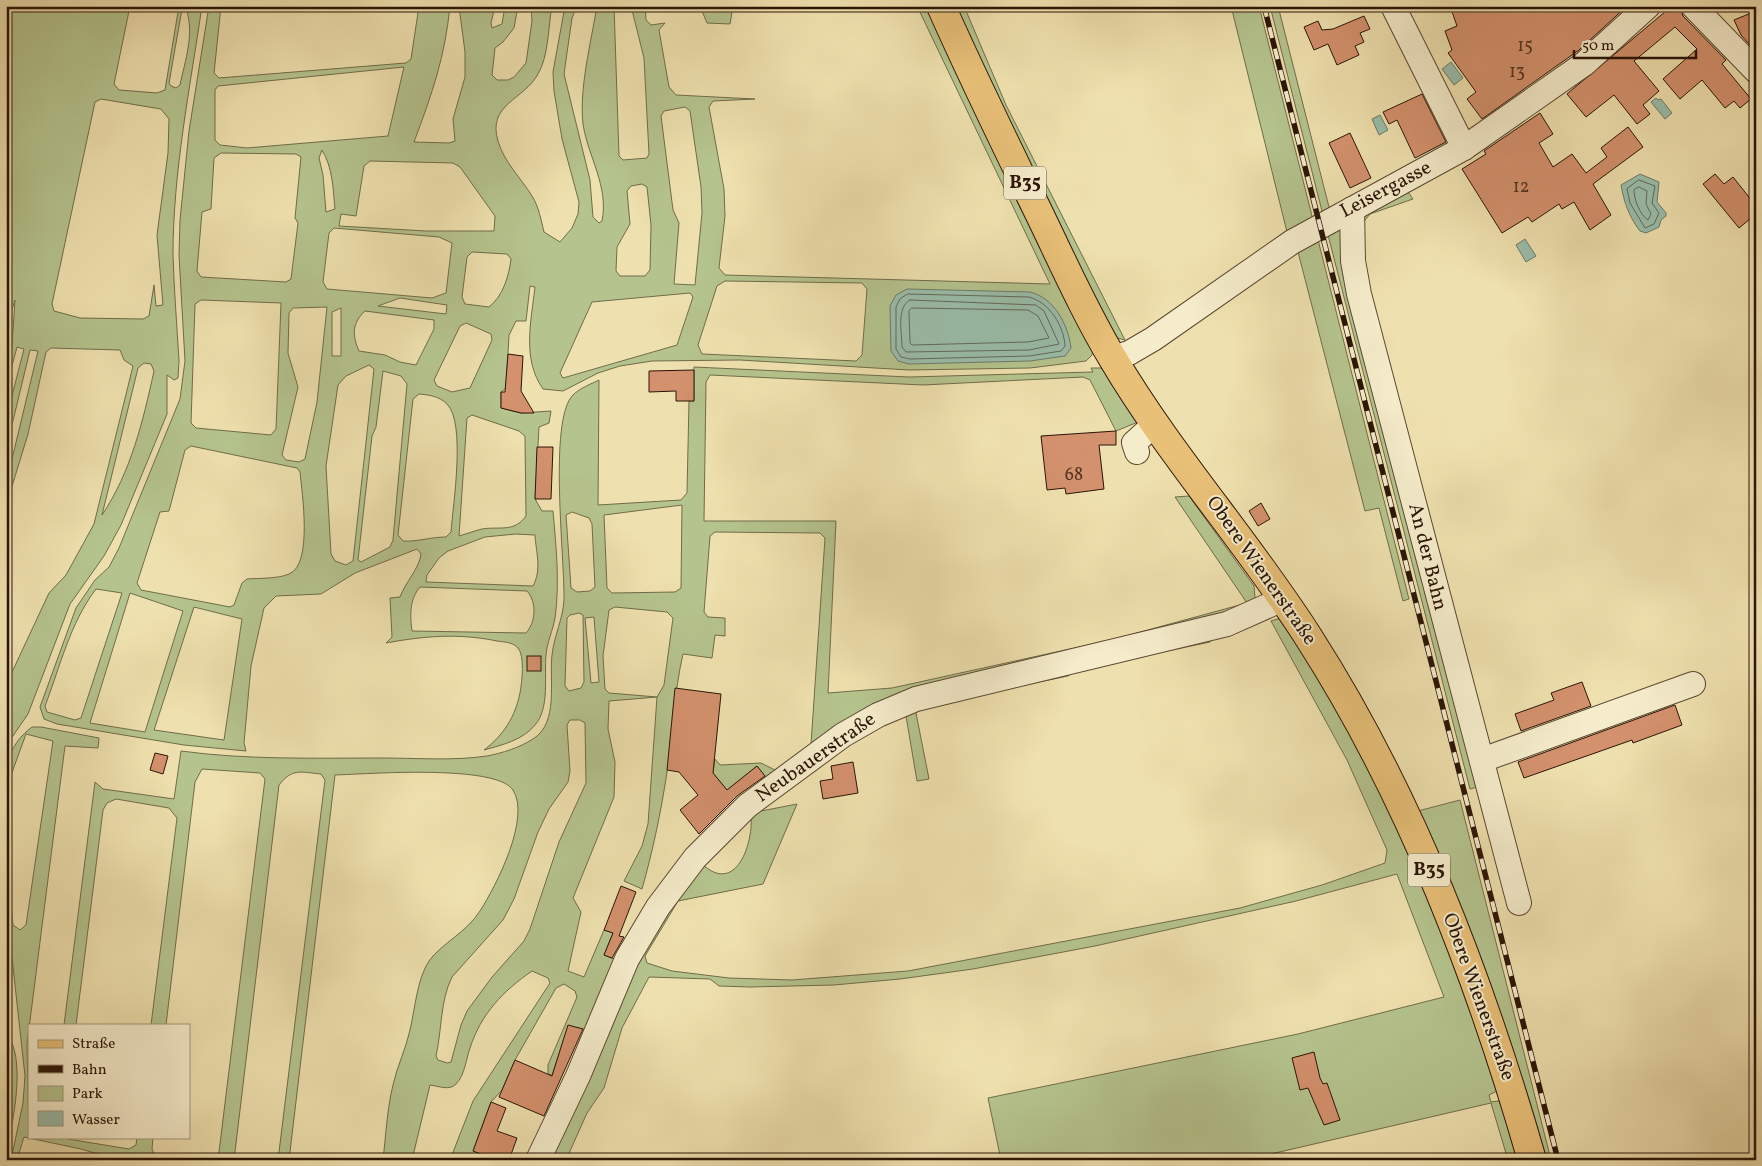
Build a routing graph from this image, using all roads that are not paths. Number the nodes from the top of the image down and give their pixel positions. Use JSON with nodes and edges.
{"nodes":[{"id":1,"x":941,"y":6,"type":"edge"},
{"id":2,"x":1392,"y":6,"type":"edge"},
{"id":3,"x":1648,"y":6,"type":"edge"},
{"id":4,"x":1692,"y":6,"type":"edge"},
{"id":5,"x":1756,"y":71,"type":"edge"},
{"id":6,"x":1464,"y":148,"type":"junction"},
{"id":7,"x":1352,"y":209,"type":"junction"},
{"id":8,"x":1112,"y":358,"type":"junction"},
{"id":9,"x":1155,"y":424,"type":"junction"},
{"id":10,"x":1136,"y":452,"type":"dead end"},
{"id":11,"x":1283,"y":599,"type":"junction"},
{"id":12,"x":1693,"y":684,"type":"dead end"},
{"id":13,"x":1482,"y":760,"type":"junction"},
{"id":14,"x":1519,"y":903,"type":"dead end"},
{"id":15,"x":538,"y":1160,"type":"edge"},
{"id":16,"x":1532,"y":1160,"type":"edge"}],
"edges":[{"from":1,"to":8,"type":"main road","name":"Obere Wienerstraße","number":"B35"},
{"from":2,"to":6,"type":"street"},
{"from":3,"to":6,"type":"street","name":"Leisergasse"},
{"from":4,"to":5,"type":"street"},
{"from":6,"to":7,"type":"street","name":"Leisergasse"},
{"from":7,"to":8,"type":"street","name":"Leisergasse"},
{"from":7,"to":13,"type":"street","name":"An der Bahn"},
{"from":8,"to":9,"type":"main road","name":"Obere Wienerstraße","number":"B35"},
{"from":9,"to":10,"type":"street"},
{"from":9,"to":11,"type":"main road","name":"Obere Wienerstraße","number":"B35"},
{"from":11,"to":15,"type":"street","name":"Neubauerstraße"},
{"from":11,"to":16,"type":"main road","name":"Obere Wienerstraße","number":"B35"},
{"from":12,"to":13,"type":"street"},
{"from":13,"to":14,"type":"street","name":"An der Bahn"}]}
